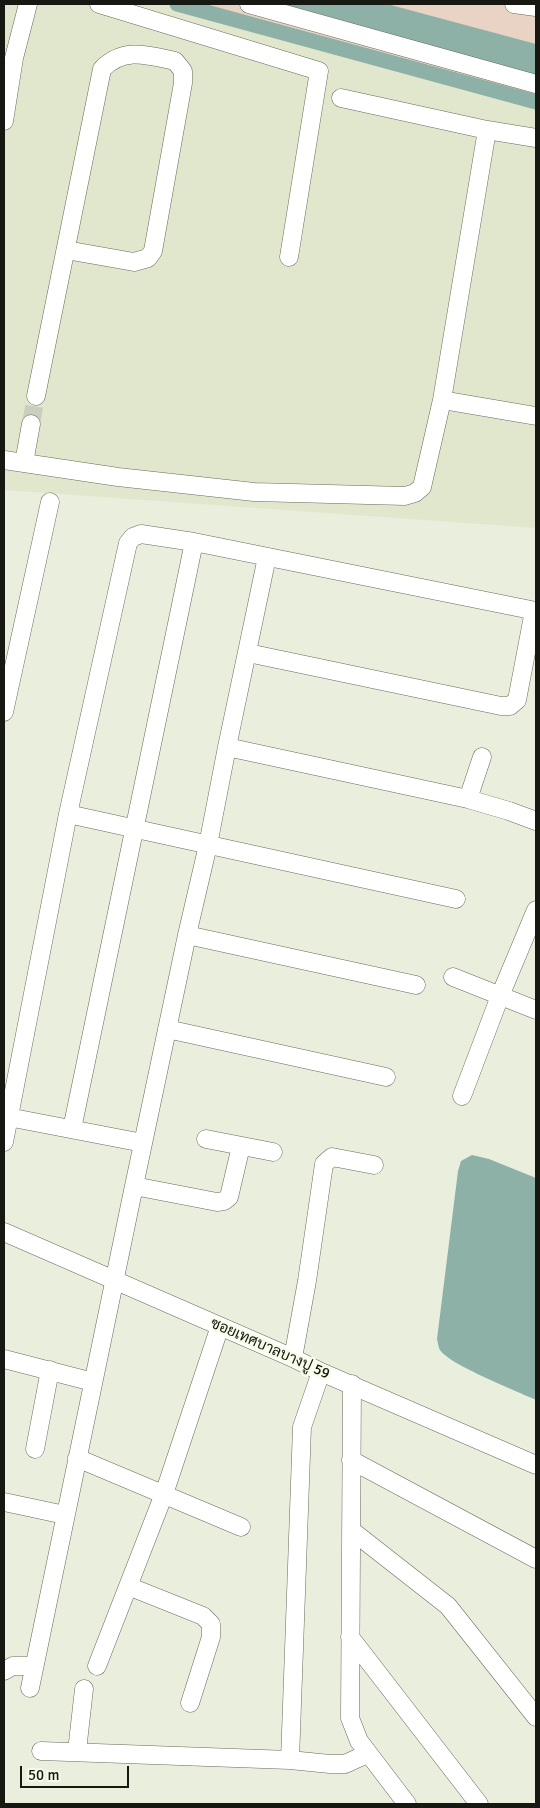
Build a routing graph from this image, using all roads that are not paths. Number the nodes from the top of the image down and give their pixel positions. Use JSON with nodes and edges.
{"nodes":[{"id":1,"x":28,"y":4,"type":"edge"},
{"id":2,"x":99,"y":4,"type":"edge"},
{"id":3,"x":249,"y":4,"type":"edge"},
{"id":4,"x":514,"y":4,"type":"edge"},
{"id":5,"x":536,"y":7,"type":"edge"},
{"id":6,"x":9,"y":58,"type":"edge"},
{"id":7,"x":536,"y":84,"type":"edge"},
{"id":8,"x":341,"y":98,"type":"dead end"},
{"id":9,"x":4,"y":122,"type":"edge"},
{"id":10,"x":487,"y":130,"type":"junction"},
{"id":11,"x":536,"y":138,"type":"edge"},
{"id":12,"x":66,"y":250,"type":"junction"},
{"id":13,"x":289,"y":257,"type":"dead end"},
{"id":14,"x":36,"y":396,"type":"tunnel mouth"},
{"id":15,"x":442,"y":400,"type":"junction"},
{"id":16,"x":536,"y":416,"type":"edge"},
{"id":17,"x":31,"y":424,"type":"tunnel mouth"},
{"id":18,"x":4,"y":460,"type":"edge"},
{"id":19,"x":24,"y":463,"type":"junction"},
{"id":20,"x":50,"y":502,"type":"dead end"},
{"id":21,"x":194,"y":542,"type":"junction"},
{"id":22,"x":267,"y":557,"type":"junction"},
{"id":23,"x":535,"y":611,"type":"edge"},
{"id":24,"x":248,"y":652,"type":"junction"},
{"id":25,"x":4,"y":712,"type":"edge"},
{"id":26,"x":227,"y":747,"type":"junction"},
{"id":27,"x":482,"y":757,"type":"dead end"},
{"id":28,"x":468,"y":800,"type":"junction"},
{"id":29,"x":68,"y":814,"type":"junction"},
{"id":30,"x":536,"y":821,"type":"edge"},
{"id":31,"x":134,"y":828,"type":"junction"},
{"id":32,"x":208,"y":845,"type":"junction"},
{"id":33,"x":456,"y":900,"type":"dead end"},
{"id":34,"x":536,"y":910,"type":"edge"},
{"id":35,"x":187,"y":935,"type":"junction"},
{"id":36,"x":453,"y":977,"type":"dead end"},
{"id":37,"x":416,"y":985,"type":"dead end"},
{"id":38,"x":500,"y":996,"type":"junction"},
{"id":39,"x":536,"y":1010,"type":"edge"},
{"id":40,"x":167,"y":1029,"type":"junction"},
{"id":41,"x":386,"y":1077,"type":"dead end"},
{"id":42,"x":462,"y":1096,"type":"dead end"},
{"id":43,"x":8,"y":1117,"type":"junction"},
{"id":44,"x":72,"y":1129,"type":"junction"},
{"id":45,"x":206,"y":1139,"type":"dead end"},
{"id":46,"x":4,"y":1142,"type":"edge"},
{"id":47,"x":143,"y":1143,"type":"junction"},
{"id":48,"x":241,"y":1146,"type":"junction"},
{"id":49,"x":273,"y":1152,"type":"dead end"},
{"id":50,"x":374,"y":1165,"type":"dead end"},
{"id":51,"x":134,"y":1186,"type":"junction"},
{"id":52,"x":4,"y":1232,"type":"edge"},
{"id":53,"x":114,"y":1280,"type":"junction"},
{"id":54,"x":220,"y":1326,"type":"junction"},
{"id":55,"x":294,"y":1358,"type":"junction"},
{"id":56,"x":4,"y":1359,"type":"edge"},
{"id":57,"x":50,"y":1370,"type":"junction"},
{"id":58,"x":321,"y":1372,"type":"junction"},
{"id":59,"x":93,"y":1382,"type":"junction"},
{"id":60,"x":352,"y":1384,"type":"junction"},
{"id":61,"x":35,"y":1449,"type":"dead end"},
{"id":62,"x":77,"y":1458,"type":"junction"},
{"id":63,"x":351,"y":1460,"type":"junction"},
{"id":64,"x":536,"y":1465,"type":"edge"},
{"id":65,"x":164,"y":1494,"type":"junction"},
{"id":66,"x":4,"y":1502,"type":"edge"},
{"id":67,"x":65,"y":1515,"type":"junction"},
{"id":68,"x":241,"y":1527,"type":"dead end"},
{"id":69,"x":351,"y":1530,"type":"junction"},
{"id":70,"x":536,"y":1559,"type":"edge"},
{"id":71,"x":128,"y":1586,"type":"junction"},
{"id":72,"x":350,"y":1637,"type":"junction"},
{"id":73,"x":34,"y":1666,"type":"junction"},
{"id":74,"x":97,"y":1666,"type":"dead end"},
{"id":75,"x":4,"y":1671,"type":"edge"},
{"id":76,"x":30,"y":1688,"type":"dead end"},
{"id":77,"x":84,"y":1689,"type":"dead end"},
{"id":78,"x":190,"y":1703,"type":"dead end"},
{"id":79,"x":536,"y":1717,"type":"edge"},
{"id":80,"x":42,"y":1751,"type":"dead end"},
{"id":81,"x":77,"y":1751,"type":"junction"},
{"id":82,"x":367,"y":1754,"type":"junction"},
{"id":83,"x":290,"y":1760,"type":"junction"},
{"id":84,"x":407,"y":1804,"type":"edge"},
{"id":85,"x":479,"y":1804,"type":"edge"}],
"edges":[{"from":1,"to":6,"type":"street"},
{"from":2,"to":13,"type":"street"},
{"from":3,"to":7,"type":"street"},
{"from":4,"to":5,"type":"street"},
{"from":6,"to":9,"type":"street"},
{"from":8,"to":10,"type":"street"},
{"from":10,"to":11,"type":"street"},
{"from":10,"to":15,"type":"street"},
{"from":12,"to":12,"type":"street"},
{"from":12,"to":14,"type":"street"},
{"from":15,"to":16,"type":"street"},
{"from":15,"to":19,"type":"street"},
{"from":17,"to":19,"type":"street"},
{"from":18,"to":19,"type":"street"},
{"from":20,"to":25,"type":"street"},
{"from":21,"to":22,"type":"street"},
{"from":21,"to":29,"type":"street"},
{"from":21,"to":31,"type":"street"},
{"from":22,"to":23,"type":"street"},
{"from":22,"to":24,"type":"street"},
{"from":23,"to":24,"type":"street"},
{"from":24,"to":26,"type":"street"},
{"from":26,"to":28,"type":"street"},
{"from":26,"to":32,"type":"street"},
{"from":27,"to":28,"type":"street"},
{"from":28,"to":30,"type":"street"},
{"from":29,"to":31,"type":"street"},
{"from":29,"to":43,"type":"street"},
{"from":31,"to":32,"type":"street"},
{"from":31,"to":44,"type":"street"},
{"from":32,"to":33,"type":"street"},
{"from":32,"to":35,"type":"street"},
{"from":34,"to":38,"type":"street"},
{"from":35,"to":37,"type":"street"},
{"from":35,"to":40,"type":"street"},
{"from":36,"to":38,"type":"street"},
{"from":38,"to":39,"type":"street"},
{"from":38,"to":42,"type":"street"},
{"from":40,"to":41,"type":"street"},
{"from":40,"to":47,"type":"street"},
{"from":43,"to":44,"type":"street"},
{"from":43,"to":46,"type":"street"},
{"from":44,"to":47,"type":"street"},
{"from":45,"to":48,"type":"street"},
{"from":47,"to":51,"type":"street"},
{"from":48,"to":49,"type":"street"},
{"from":48,"to":51,"type":"street"},
{"from":50,"to":55,"type":"street"},
{"from":51,"to":53,"type":"street"},
{"from":52,"to":53,"type":"street","name":"ซอยเทศบาลบางปู 59"},
{"from":53,"to":54,"type":"street","name":"ซอยเทศบาลบางปู 59"},
{"from":53,"to":59,"type":"street"},
{"from":54,"to":55,"type":"street","name":"ซอยเทศบาลบางปู 59"},
{"from":54,"to":65,"type":"street"},
{"from":55,"to":58,"type":"street","name":"ซอยเทศบาลบางปู 59"},
{"from":56,"to":57,"type":"street"},
{"from":57,"to":59,"type":"street"},
{"from":57,"to":61,"type":"street"},
{"from":58,"to":60,"type":"street","name":"ซอยเทศบาลบางปู 59"},
{"from":58,"to":83,"type":"street"},
{"from":59,"to":62,"type":"street"},
{"from":60,"to":63,"type":"street"},
{"from":60,"to":64,"type":"street","name":"ซอยเทศบาลบางปู 59"},
{"from":62,"to":65,"type":"street"},
{"from":62,"to":67,"type":"street"},
{"from":63,"to":69,"type":"street"},
{"from":63,"to":70,"type":"street"},
{"from":65,"to":68,"type":"street"},
{"from":65,"to":71,"type":"street"},
{"from":66,"to":67,"type":"street"},
{"from":67,"to":73,"type":"street"},
{"from":69,"to":72,"type":"street"},
{"from":69,"to":79,"type":"street"},
{"from":71,"to":74,"type":"street"},
{"from":71,"to":78,"type":"street"},
{"from":72,"to":82,"type":"street"},
{"from":72,"to":85,"type":"street"},
{"from":73,"to":75,"type":"street"},
{"from":73,"to":76,"type":"street"},
{"from":77,"to":81,"type":"street"},
{"from":80,"to":81,"type":"street"},
{"from":81,"to":83,"type":"street"},
{"from":82,"to":83,"type":"street"},
{"from":82,"to":84,"type":"street"}]}
